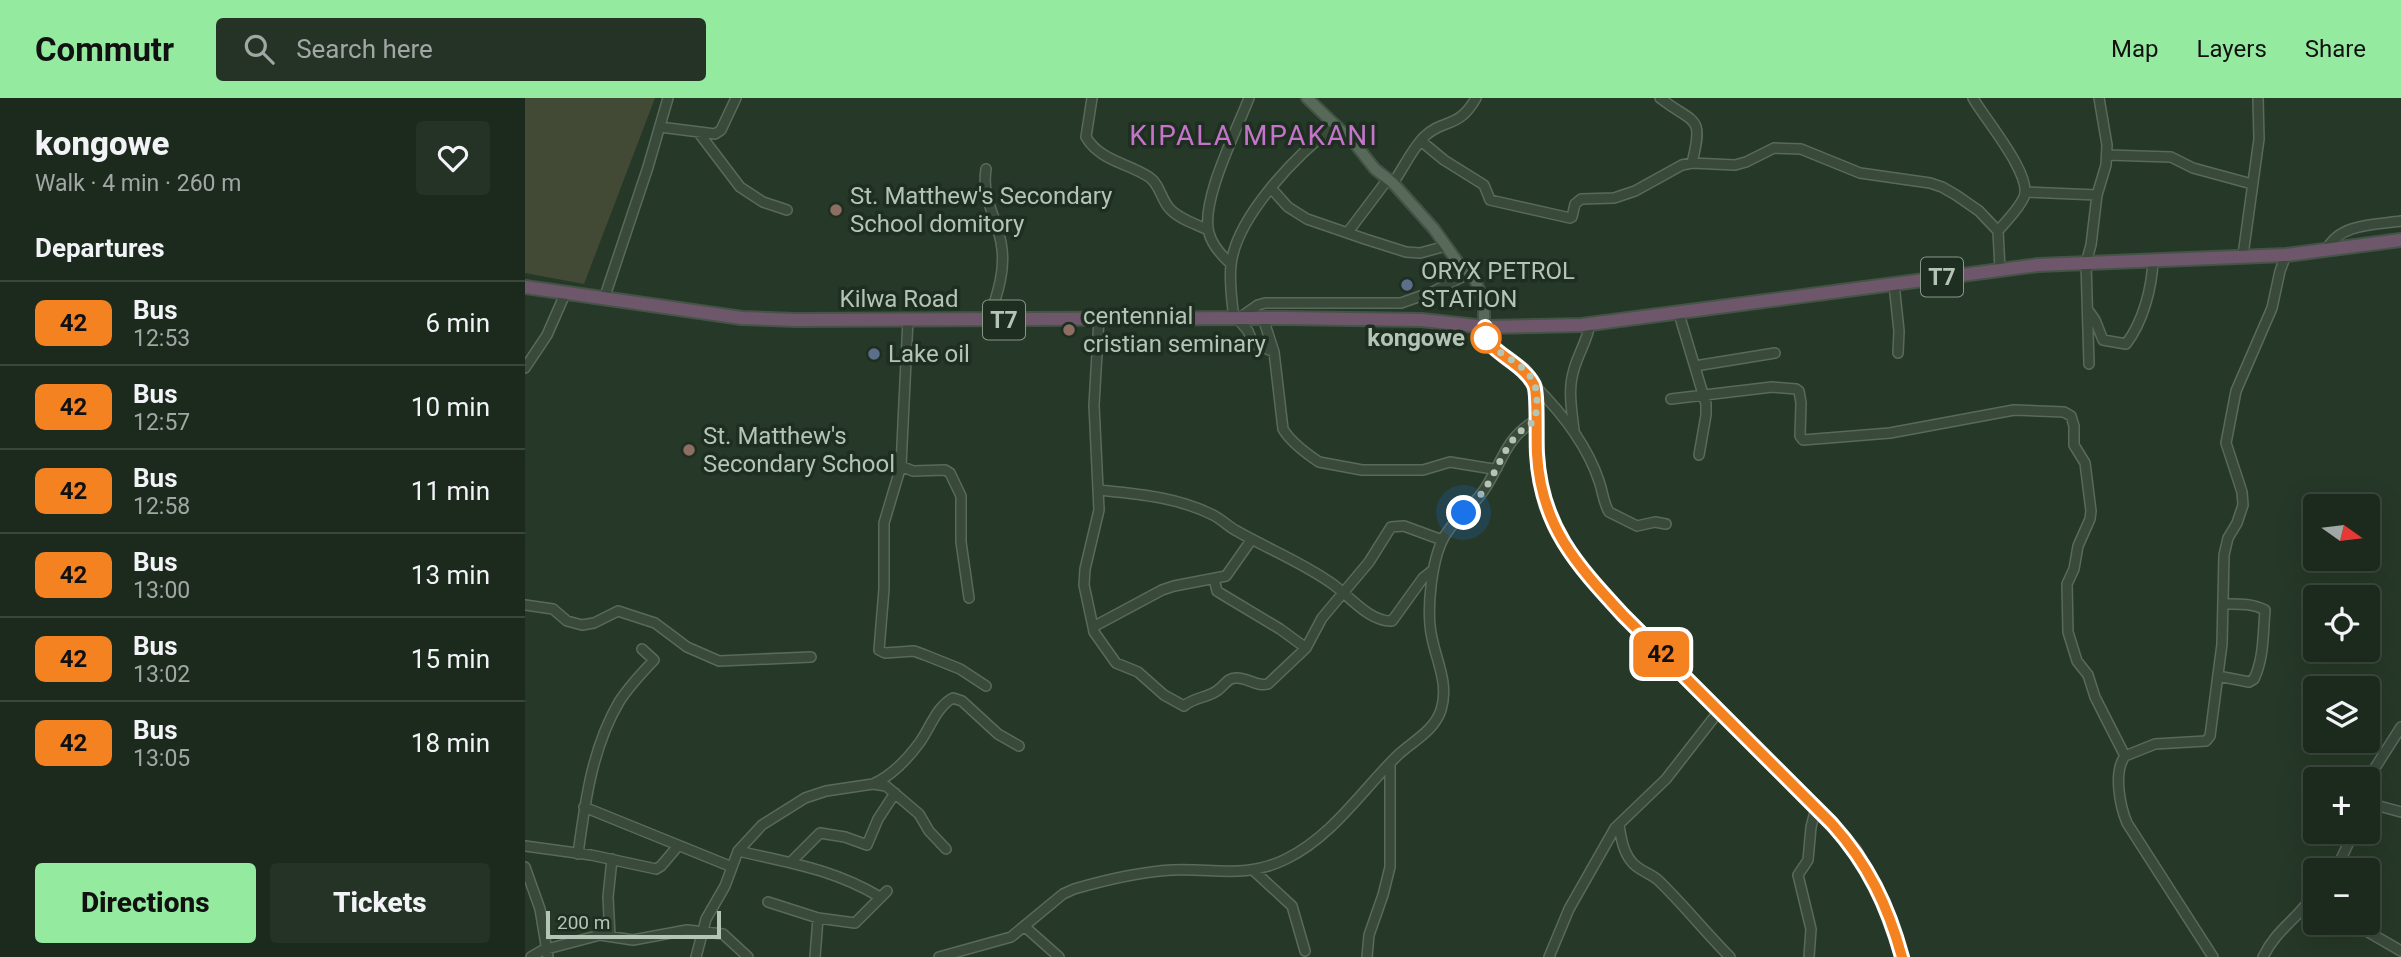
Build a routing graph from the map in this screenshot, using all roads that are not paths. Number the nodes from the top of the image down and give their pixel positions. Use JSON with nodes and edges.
{"nodes":[{"id":1,"x":668,"y":98,"type":"edge"},
{"id":2,"x":736,"y":98,"type":"edge"},
{"id":3,"x":1093,"y":98,"type":"edge"},
{"id":4,"x":1249,"y":98,"type":"edge"},
{"id":5,"x":1307,"y":98,"type":"edge"},
{"id":6,"x":1476,"y":98,"type":"edge"},
{"id":7,"x":1660,"y":98,"type":"edge"},
{"id":8,"x":1973,"y":98,"type":"edge"},
{"id":9,"x":2099,"y":98,"type":"edge"},
{"id":10,"x":2258,"y":98,"type":"edge"},
{"id":11,"x":1335,"y":126,"type":"junction"},
{"id":12,"x":660,"y":127,"type":"junction"},
{"id":13,"x":699,"y":133,"type":"junction"},
{"id":14,"x":1421,"y":141,"type":"junction"},
{"id":15,"x":2106,"y":155,"type":"junction"},
{"id":16,"x":1692,"y":163,"type":"junction"},
{"id":17,"x":986,"y":169,"type":"dead end"},
{"id":18,"x":1391,"y":181,"type":"junction"},
{"id":19,"x":2252,"y":184,"type":"junction"},
{"id":20,"x":1271,"y":188,"type":"junction"},
{"id":21,"x":2026,"y":192,"type":"junction"},
{"id":22,"x":2097,"y":194,"type":"junction"},
{"id":23,"x":787,"y":210,"type":"dead end"},
{"id":24,"x":2401,"y":221,"type":"edge"},
{"id":25,"x":1208,"y":230,"type":"junction"},
{"id":26,"x":1998,"y":231,"type":"junction"},
{"id":27,"x":1348,"y":232,"type":"junction"},
{"id":28,"x":2401,"y":240,"type":"edge"},
{"id":29,"x":1446,"y":246,"type":"junction"},
{"id":30,"x":2327,"y":248,"type":"junction"},
{"id":31,"x":2243,"y":255,"type":"junction"},
{"id":32,"x":2286,"y":255,"type":"junction"},
{"id":33,"x":2153,"y":260,"type":"junction"},
{"id":34,"x":2086,"y":263,"type":"junction"},
{"id":35,"x":1231,"y":264,"type":"junction"},
{"id":36,"x":2000,"y":269,"type":"junction"},
{"id":37,"x":1470,"y":273,"type":"junction"},
{"id":38,"x":1893,"y":284,"type":"junction"},
{"id":39,"x":525,"y":287,"type":"edge"},
{"id":40,"x":565,"y":294,"type":"junction"},
{"id":41,"x":604,"y":299,"type":"junction"},
{"id":42,"x":2087,"y":309,"type":"junction"},
{"id":43,"x":1679,"y":314,"type":"junction"},
{"id":44,"x":1263,"y":318,"type":"junction"},
{"id":45,"x":908,"y":319,"type":"junction"},
{"id":46,"x":1236,"y":319,"type":"junction"},
{"id":47,"x":989,"y":320,"type":"junction"},
{"id":48,"x":1100,"y":320,"type":"junction"},
{"id":49,"x":1590,"y":324,"type":"junction"},
{"id":50,"x":1485,"y":327,"type":"junction"},
{"id":51,"x":1274,"y":352,"type":"junction"},
{"id":52,"x":1775,"y":353,"type":"dead end"},
{"id":53,"x":1898,"y":353,"type":"dead end"},
{"id":54,"x":2089,"y":364,"type":"dead end"},
{"id":55,"x":1695,"y":366,"type":"junction"},
{"id":56,"x":525,"y":368,"type":"edge"},
{"id":57,"x":1535,"y":386,"type":"junction"},
{"id":58,"x":1703,"y":394,"type":"junction"},
{"id":59,"x":1671,"y":399,"type":"dead end"},
{"id":60,"x":1535,"y":421,"type":"junction"},
{"id":61,"x":1574,"y":432,"type":"junction"},
{"id":62,"x":1699,"y":454,"type":"dead end"},
{"id":63,"x":901,"y":466,"type":"junction"},
{"id":64,"x":1497,"y":468,"type":"junction"},
{"id":65,"x":1099,"y":490,"type":"junction"},
{"id":66,"x":1666,"y":524,"type":"dead end"},
{"id":67,"x":1252,"y":539,"type":"junction"},
{"id":68,"x":1442,"y":540,"type":"junction"},
{"id":69,"x":1433,"y":570,"type":"junction"},
{"id":70,"x":1215,"y":579,"type":"junction"},
{"id":71,"x":1343,"y":594,"type":"junction"},
{"id":72,"x":969,"y":598,"type":"dead end"},
{"id":73,"x":2224,"y":604,"type":"junction"},
{"id":74,"x":525,"y":605,"type":"edge"},
{"id":75,"x":1093,"y":627,"type":"junction"},
{"id":76,"x":1306,"y":648,"type":"junction"},
{"id":77,"x":642,"y":649,"type":"dead end"},
{"id":78,"x":811,"y":657,"type":"dead end"},
{"id":79,"x":2218,"y":676,"type":"junction"},
{"id":80,"x":986,"y":686,"type":"dead end"},
{"id":81,"x":1719,"y":711,"type":"junction"},
{"id":82,"x":2401,"y":727,"type":"edge"},
{"id":83,"x":1019,"y":746,"type":"dead end"},
{"id":84,"x":2125,"y":756,"type":"junction"},
{"id":85,"x":1390,"y":764,"type":"junction"},
{"id":86,"x":2376,"y":767,"type":"edge"},
{"id":87,"x":873,"y":784,"type":"junction"},
{"id":88,"x":895,"y":793,"type":"junction"},
{"id":89,"x":2380,"y":806,"type":"edge"},
{"id":90,"x":584,"y":807,"type":"junction"},
{"id":91,"x":1816,"y":808,"type":"junction"},
{"id":92,"x":2401,"y":812,"type":"edge"},
{"id":93,"x":1619,"y":825,"type":"junction"},
{"id":94,"x":525,"y":846,"type":"edge"},
{"id":95,"x":678,"y":846,"type":"junction"},
{"id":96,"x":946,"y":849,"type":"dead end"},
{"id":97,"x":738,"y":851,"type":"junction"},
{"id":98,"x":578,"y":854,"type":"junction"},
{"id":99,"x":612,"y":859,"type":"junction"},
{"id":100,"x":791,"y":862,"type":"junction"},
{"id":101,"x":525,"y":867,"type":"edge"},
{"id":102,"x":732,"y":867,"type":"junction"},
{"id":103,"x":1252,"y":870,"type":"junction"},
{"id":104,"x":768,"y":902,"type":"dead end"},
{"id":105,"x":2303,"y":910,"type":"edge"},
{"id":106,"x":818,"y":918,"type":"junction"},
{"id":107,"x":1024,"y":926,"type":"junction"},
{"id":108,"x":702,"y":932,"type":"junction"},
{"id":109,"x":2373,"y":935,"type":"edge"},
{"id":110,"x":610,"y":936,"type":"junction"},
{"id":111,"x":1305,"y":951,"type":"dead end"},
{"id":112,"x":2401,"y":951,"type":"edge"},
{"id":113,"x":547,"y":953,"type":"edge"},
{"id":114,"x":1056,"y":956,"type":"edge"},
{"id":115,"x":531,"y":957,"type":"edge"},
{"id":116,"x":697,"y":957,"type":"edge"},
{"id":117,"x":748,"y":957,"type":"edge"},
{"id":118,"x":815,"y":957,"type":"edge"},
{"id":119,"x":939,"y":957,"type":"edge"},
{"id":120,"x":1367,"y":957,"type":"edge"},
{"id":121,"x":1549,"y":957,"type":"edge"},
{"id":122,"x":1730,"y":957,"type":"edge"},
{"id":123,"x":1809,"y":957,"type":"edge"},
{"id":124,"x":1902,"y":957,"type":"edge"},
{"id":125,"x":2213,"y":957,"type":"edge"},
{"id":126,"x":2263,"y":957,"type":"edge"}],
"edges":[{"from":1,"to":12,"type":"street"},
{"from":2,"to":13,"type":"street"},
{"from":3,"to":25,"type":"street"},
{"from":4,"to":25,"type":"street"},
{"from":5,"to":11,"type":"main road"},
{"from":6,"to":14,"type":"street"},
{"from":7,"to":16,"type":"street"},
{"from":8,"to":21,"type":"street"},
{"from":9,"to":15,"type":"street"},
{"from":10,"to":19,"type":"street"},
{"from":11,"to":18,"type":"main road"},
{"from":11,"to":20,"type":"street"},
{"from":12,"to":13,"type":"street"},
{"from":12,"to":41,"type":"street"},
{"from":13,"to":23,"type":"street"},
{"from":14,"to":16,"type":"street"},
{"from":14,"to":18,"type":"street"},
{"from":15,"to":19,"type":"street"},
{"from":15,"to":22,"type":"street"},
{"from":16,"to":26,"type":"street"},
{"from":17,"to":47,"type":"street"},
{"from":18,"to":27,"type":"street"},
{"from":18,"to":29,"type":"main road"},
{"from":19,"to":31,"type":"street"},
{"from":20,"to":27,"type":"street"},
{"from":20,"to":35,"type":"street"},
{"from":21,"to":22,"type":"street"},
{"from":21,"to":26,"type":"street"},
{"from":22,"to":34,"type":"street"},
{"from":24,"to":30,"type":"street"},
{"from":25,"to":35,"type":"street"},
{"from":26,"to":36,"type":"street"},
{"from":27,"to":29,"type":"street"},
{"from":28,"to":30,"type":"highway","number":"T7"},
{"from":29,"to":37,"type":"main road"},
{"from":30,"to":32,"type":"highway","number":"T7"},
{"from":31,"to":32,"type":"highway","number":"T7"},
{"from":31,"to":33,"type":"highway","number":"T7"},
{"from":32,"to":73,"type":"street"},
{"from":33,"to":34,"type":"highway","number":"T7"},
{"from":33,"to":42,"type":"street"},
{"from":34,"to":36,"type":"highway","number":"T7"},
{"from":34,"to":42,"type":"street"},
{"from":35,"to":46,"type":"street"},
{"from":36,"to":38,"type":"highway","number":"T7"},
{"from":37,"to":46,"type":"street"},
{"from":37,"to":50,"type":"main road"},
{"from":38,"to":43,"type":"highway","number":"T7"},
{"from":38,"to":53,"type":"street"},
{"from":39,"to":40,"type":"highway","name":"Kilwa Road","number":"T7"},
{"from":40,"to":41,"type":"highway","name":"Kilwa Road","number":"T7"},
{"from":40,"to":56,"type":"street"},
{"from":41,"to":45,"type":"highway","name":"Kilwa Road","number":"T7"},
{"from":42,"to":54,"type":"street"},
{"from":43,"to":49,"type":"highway","number":"T7"},
{"from":43,"to":55,"type":"street"},
{"from":44,"to":46,"type":"highway","name":"Kilwa Road","number":"T7"},
{"from":44,"to":50,"type":"highway","name":"Kilwa Road","number":"T7"},
{"from":44,"to":51,"type":"street"},
{"from":45,"to":47,"type":"highway","name":"Kilwa Road","number":"T7"},
{"from":45,"to":63,"type":"street"},
{"from":46,"to":48,"type":"highway","name":"Kilwa Road","number":"T7"},
{"from":46,"to":51,"type":"street"},
{"from":47,"to":48,"type":"highway","name":"Kilwa Road","number":"T7"},
{"from":48,"to":65,"type":"street"},
{"from":49,"to":50,"type":"highway","number":"T7"},
{"from":49,"to":61,"type":"street"},
{"from":50,"to":57,"type":"main road"},
{"from":51,"to":64,"type":"street"},
{"from":52,"to":55,"type":"street"},
{"from":55,"to":58,"type":"street"},
{"from":57,"to":60,"type":"main road"},
{"from":57,"to":61,"type":"street"},
{"from":58,"to":59,"type":"street"},
{"from":58,"to":62,"type":"street"},
{"from":58,"to":84,"type":"street"},
{"from":60,"to":64,"type":"street"},
{"from":60,"to":81,"type":"main road"},
{"from":61,"to":66,"type":"street"},
{"from":63,"to":72,"type":"street"},
{"from":63,"to":80,"type":"street"},
{"from":64,"to":68,"type":"street"},
{"from":65,"to":67,"type":"street"},
{"from":65,"to":75,"type":"street"},
{"from":67,"to":70,"type":"street"},
{"from":67,"to":71,"type":"street"},
{"from":68,"to":69,"type":"street"},
{"from":68,"to":71,"type":"street"},
{"from":69,"to":71,"type":"street"},
{"from":69,"to":85,"type":"street"},
{"from":70,"to":75,"type":"street"},
{"from":70,"to":76,"type":"street"},
{"from":71,"to":76,"type":"street"},
{"from":73,"to":79,"type":"street"},
{"from":73,"to":79,"type":"street"},
{"from":74,"to":78,"type":"street"},
{"from":75,"to":76,"type":"street"},
{"from":77,"to":90,"type":"street"},
{"from":79,"to":84,"type":"street"},
{"from":81,"to":91,"type":"main road"},
{"from":81,"to":93,"type":"street"},
{"from":82,"to":86,"type":"street"},
{"from":83,"to":87,"type":"street"},
{"from":84,"to":125,"type":"street"},
{"from":85,"to":103,"type":"street"},
{"from":85,"to":120,"type":"street"},
{"from":87,"to":88,"type":"street"},
{"from":87,"to":97,"type":"street"},
{"from":88,"to":96,"type":"street"},
{"from":88,"to":100,"type":"street"},
{"from":89,"to":92,"type":"street"},
{"from":90,"to":95,"type":"street"},
{"from":90,"to":98,"type":"street"},
{"from":91,"to":123,"type":"street"},
{"from":91,"to":124,"type":"main road"},
{"from":93,"to":121,"type":"street"},
{"from":93,"to":122,"type":"street"},
{"from":94,"to":98,"type":"street"},
{"from":95,"to":99,"type":"street"},
{"from":95,"to":102,"type":"street"},
{"from":97,"to":100,"type":"street"},
{"from":97,"to":102,"type":"street"},
{"from":98,"to":99,"type":"street"},
{"from":99,"to":110,"type":"street"},
{"from":100,"to":106,"type":"street"},
{"from":101,"to":113,"type":"street"},
{"from":102,"to":108,"type":"street"},
{"from":103,"to":107,"type":"street"},
{"from":103,"to":111,"type":"street"},
{"from":104,"to":106,"type":"street"},
{"from":105,"to":126,"type":"street"},
{"from":106,"to":118,"type":"street"},
{"from":107,"to":114,"type":"street"},
{"from":107,"to":119,"type":"street"},
{"from":108,"to":110,"type":"street"},
{"from":108,"to":116,"type":"street"},
{"from":108,"to":117,"type":"street"},
{"from":109,"to":112,"type":"street"},
{"from":110,"to":113,"type":"street"},
{"from":113,"to":115,"type":"street"}]}
